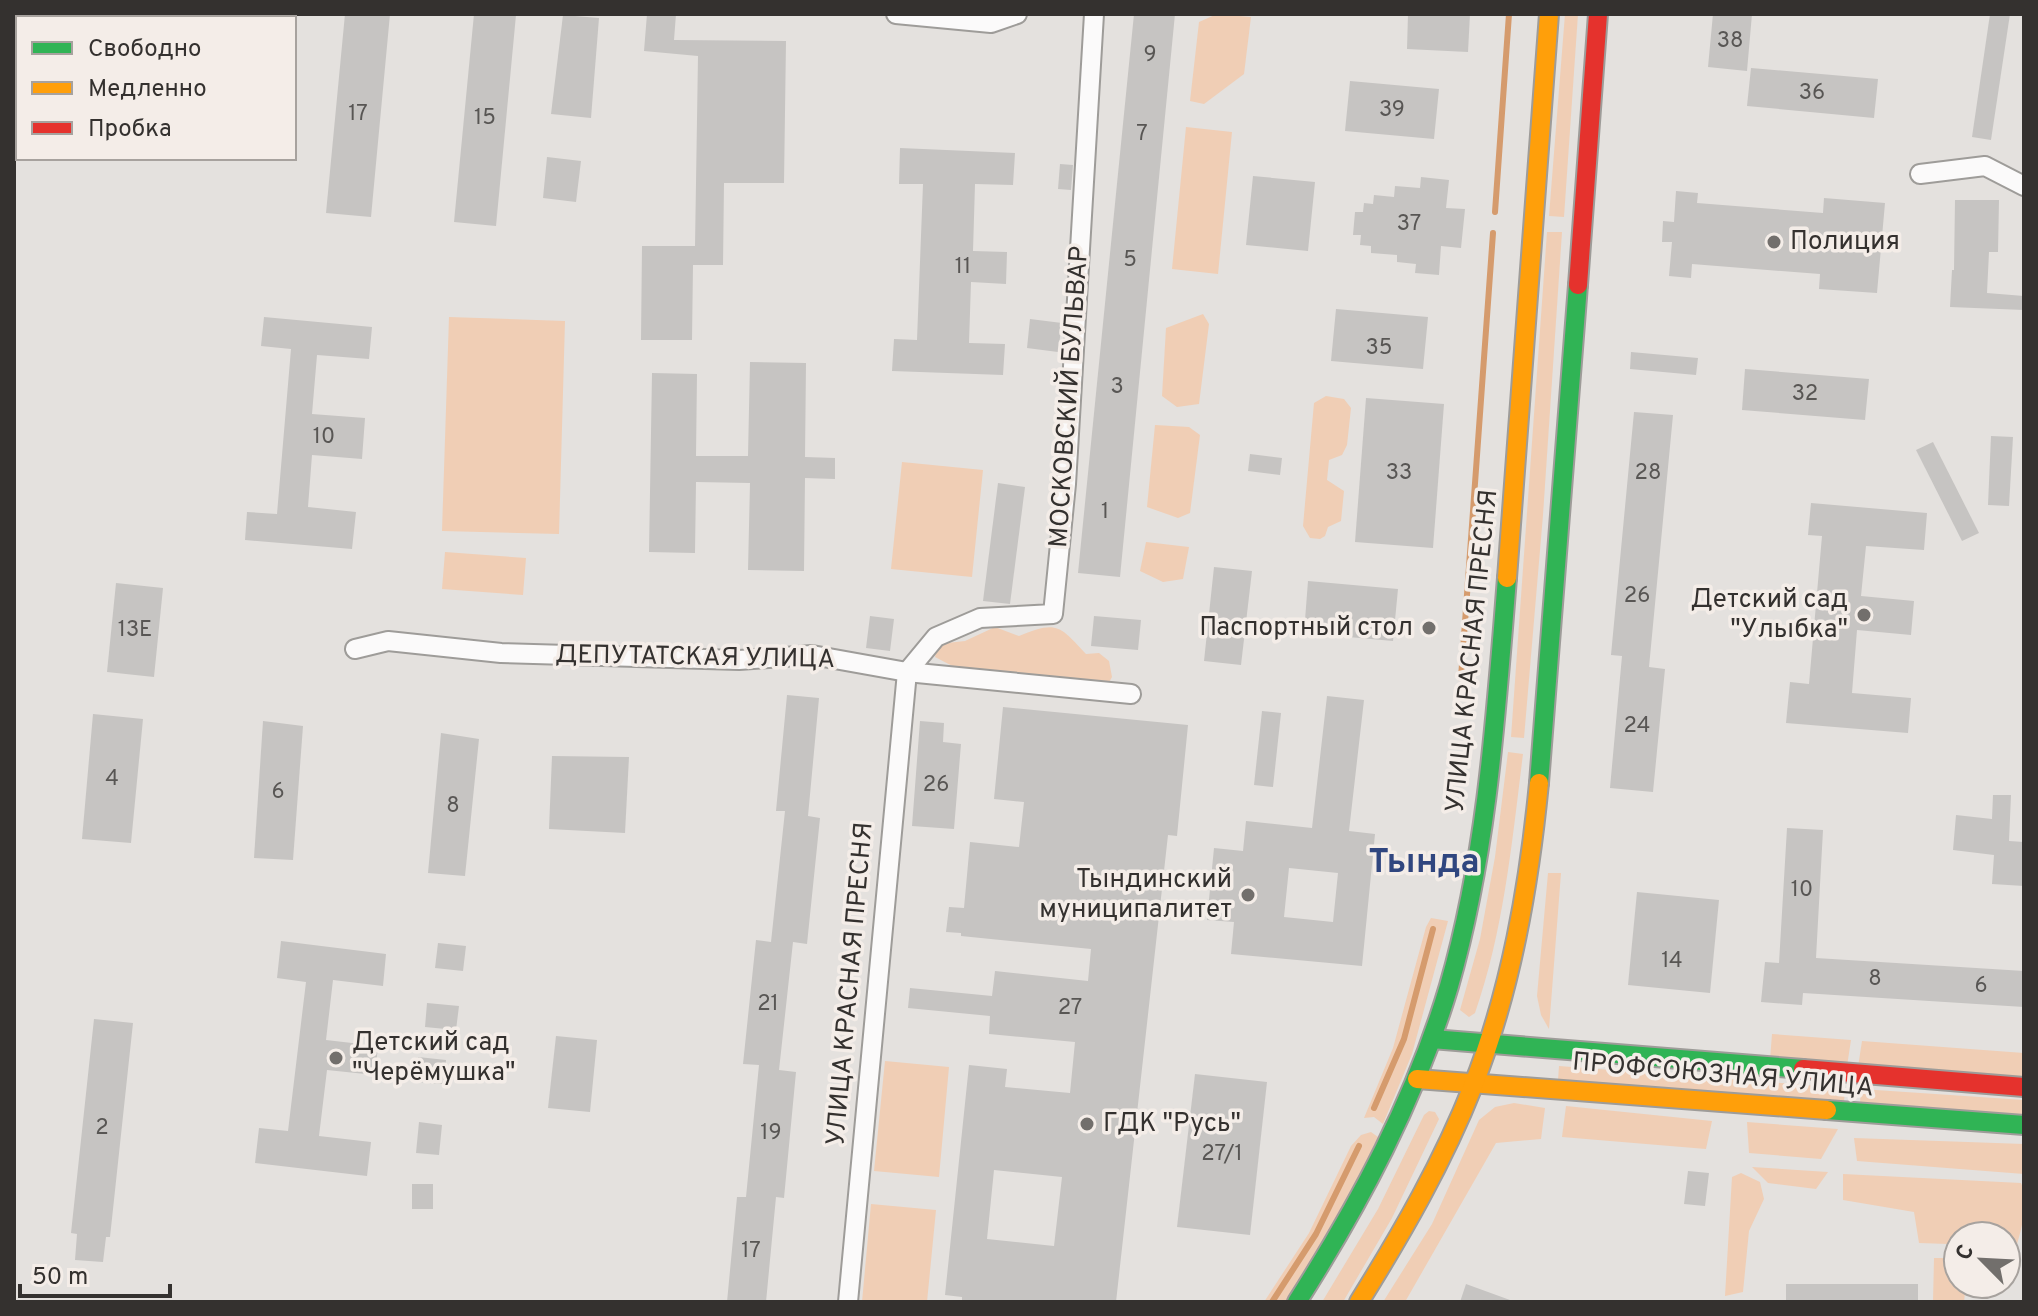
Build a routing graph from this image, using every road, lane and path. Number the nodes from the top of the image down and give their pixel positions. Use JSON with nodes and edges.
{"nodes":[{"id":1,"x":896,"y":14,"type":"edge"},
{"id":2,"x":1017,"y":14,"type":"edge"},
{"id":3,"x":1094,"y":14,"type":"edge"},
{"id":4,"x":1549,"y":14,"type":"edge"},
{"id":5,"x":1598,"y":14,"type":"edge"},
{"id":6,"x":1920,"y":174,"type":"dead end"},
{"id":7,"x":2024,"y":186,"type":"edge"},
{"id":8,"x":355,"y":649,"type":"dead end"},
{"id":9,"x":907,"y":672,"type":"junction"},
{"id":10,"x":1131,"y":694,"type":"dead end"},
{"id":11,"x":1432,"y":1039,"type":"junction"},
{"id":12,"x":1487,"y":1044,"type":"junction"},
{"id":13,"x":1517,"y":1066,"type":"junction"},
{"id":14,"x":1417,"y":1079,"type":"junction"},
{"id":15,"x":1474,"y":1084,"type":"junction"},
{"id":16,"x":2024,"y":1087,"type":"edge"},
{"id":17,"x":2024,"y":1125,"type":"edge"},
{"id":18,"x":848,"y":1302,"type":"edge"},
{"id":19,"x":1297,"y":1302,"type":"edge"},
{"id":20,"x":1359,"y":1302,"type":"edge"}],
"edges":[{"from":1,"to":2,"type":"street"},
{"from":3,"to":9,"type":"street","name":"МОСКОВСКИЙ БУЛЬВАР"},
{"from":4,"to":11,"type":"street","name":"УЛИЦА КРАСНАЯ ПРЕСНЯ"},
{"from":5,"to":12,"type":"street"},
{"from":6,"to":7,"type":"street"},
{"from":8,"to":9,"type":"street","name":"ДЕПУТАТСКАЯ УЛИЦА"},
{"from":9,"to":10,"type":"street","name":"ДЕПУТАТСКАЯ УЛИЦА"},
{"from":9,"to":18,"type":"street","name":"УЛИЦА КРАСНАЯ ПРЕСНЯ"},
{"from":11,"to":12,"type":"street","name":"ПРОФСОЮЗНАЯ УЛИЦА"},
{"from":11,"to":14,"type":"street","name":"УЛИЦА КРАСНАЯ ПРЕСНЯ"},
{"from":12,"to":13,"type":"street","name":"ПРОФСОЮЗНАЯ УЛИЦА"},
{"from":12,"to":15,"type":"street"},
{"from":13,"to":15,"type":"street","name":"ПРОФСОЮЗНАЯ УЛИЦА"},
{"from":13,"to":16,"type":"street","name":"ПРОФСОЮЗНАЯ УЛИЦА"},
{"from":13,"to":17,"type":"street","name":"ПРОФСОЮЗНАЯ УЛИЦА"},
{"from":14,"to":15,"type":"street","name":"ПРОФСОЮЗНАЯ УЛИЦА"},
{"from":14,"to":19,"type":"street","name":"УЛИЦА КРАСНАЯ ПРЕСНЯ"},
{"from":15,"to":20,"type":"street"}]}
